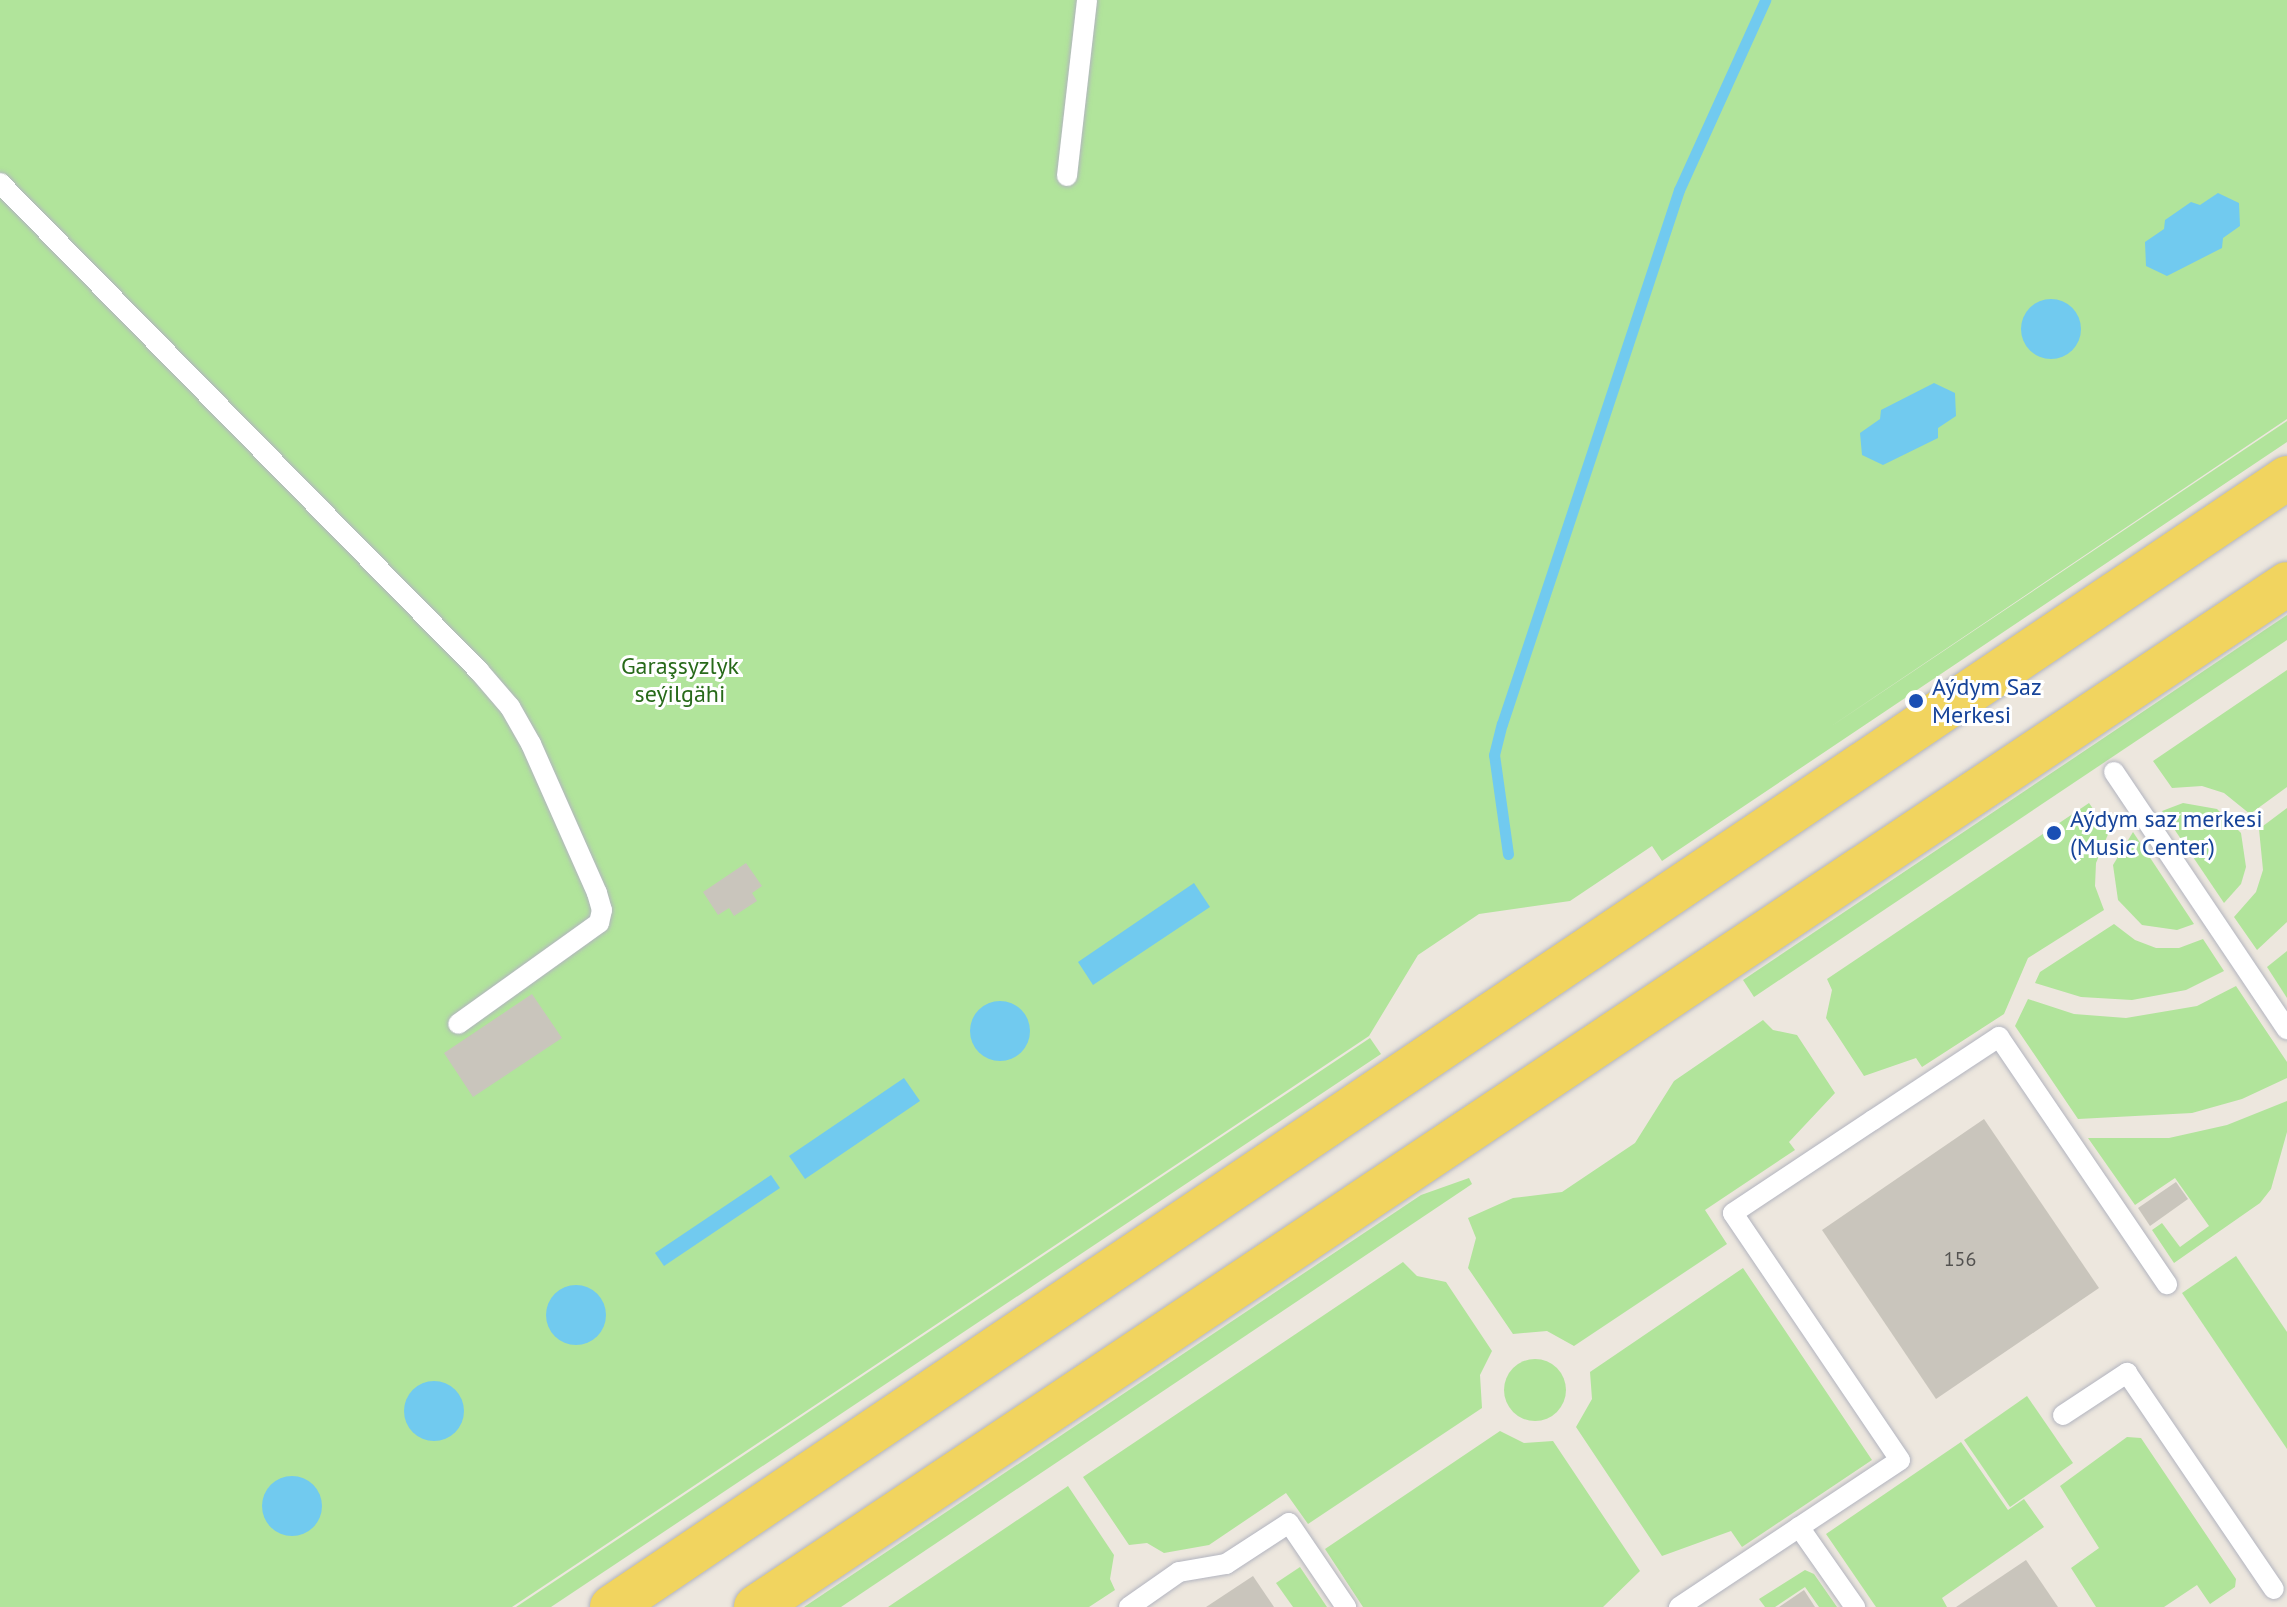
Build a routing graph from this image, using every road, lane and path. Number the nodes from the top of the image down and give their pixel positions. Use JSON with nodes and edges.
{"nodes":[{"id":1,"x":1087,"y":0,"type":"edge"},
{"id":2,"x":1067,"y":176,"type":"dead end"},
{"id":3,"x":0,"y":183,"type":"edge"},
{"id":4,"x":2287,"y":478,"type":"edge"},
{"id":5,"x":2287,"y":584,"type":"edge"},
{"id":6,"x":2114,"y":772,"type":"dead end"},
{"id":7,"x":458,"y":1024,"type":"dead end"},
{"id":8,"x":2287,"y":1029,"type":"edge"},
{"id":9,"x":2167,"y":1284,"type":"dead end"},
{"id":10,"x":2063,"y":1415,"type":"dead end"},
{"id":11,"x":1799,"y":1527,"type":"junction"},
{"id":12,"x":2274,"y":1589,"type":"dead end"},
{"id":13,"x":612,"y":1607,"type":"edge"},
{"id":14,"x":756,"y":1607,"type":"edge"},
{"id":15,"x":1129,"y":1607,"type":"edge"},
{"id":16,"x":1346,"y":1607,"type":"edge"},
{"id":17,"x":1679,"y":1607,"type":"edge"},
{"id":18,"x":1855,"y":1607,"type":"edge"}],
"edges":[{"from":1,"to":2,"type":"lane"},
{"from":3,"to":7,"type":"lane"},
{"from":4,"to":13,"type":"main road"},
{"from":5,"to":14,"type":"main road"},
{"from":6,"to":8,"type":"lane"},
{"from":9,"to":11,"type":"lane"},
{"from":10,"to":12,"type":"lane"},
{"from":11,"to":17,"type":"lane"},
{"from":11,"to":18,"type":"lane"},
{"from":15,"to":16,"type":"lane"}]}
